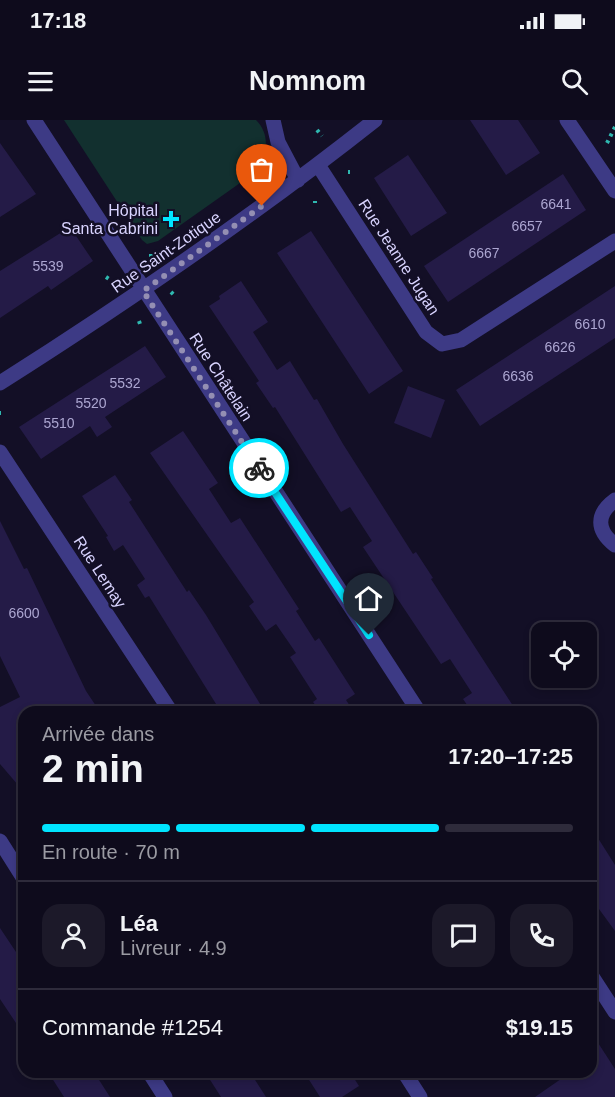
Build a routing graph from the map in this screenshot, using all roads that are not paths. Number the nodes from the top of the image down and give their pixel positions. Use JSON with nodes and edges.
{"nodes":[{"id":1,"x":34,"y":120,"type":"edge"},
{"id":2,"x":273,"y":120,"type":"edge"},
{"id":3,"x":375,"y":120,"type":"edge"},
{"id":4,"x":567,"y":120,"type":"edge"},
{"id":5,"x":318,"y":165,"type":"junction"},
{"id":6,"x":298,"y":180,"type":"junction"},
{"id":7,"x":615,"y":191,"type":"edge"},
{"id":8,"x":615,"y":241,"type":"edge"},
{"id":9,"x":143,"y":291,"type":"junction"},
{"id":10,"x":0,"y":383,"type":"edge"},
{"id":11,"x":0,"y":452,"type":"edge"},
{"id":12,"x":615,"y":500,"type":"edge"},
{"id":13,"x":615,"y":545,"type":"edge"},
{"id":14,"x":167,"y":706,"type":"edge"},
{"id":15,"x":415,"y":706,"type":"edge"},
{"id":16,"x":0,"y":841,"type":"edge"},
{"id":17,"x":18,"y":870,"type":"edge"},
{"id":18,"x":597,"y":984,"type":"edge"},
{"id":19,"x":615,"y":1012,"type":"edge"},
{"id":20,"x":153,"y":1078,"type":"edge"},
{"id":21,"x":408,"y":1078,"type":"edge"},
{"id":22,"x":165,"y":1097,"type":"edge"},
{"id":23,"x":420,"y":1097,"type":"edge"}],
"edges":[{"from":1,"to":9,"type":"street","name":"Rue Châtelain"},
{"from":2,"to":6,"type":"street"},
{"from":3,"to":5,"type":"street","name":"Rue Saint-Zotique"},
{"from":4,"to":7,"type":"street"},
{"from":5,"to":6,"type":"street","name":"Rue Saint-Zotique"},
{"from":5,"to":8,"type":"street","name":"Rue Jeanne Jugan"},
{"from":6,"to":9,"type":"street","name":"Rue Saint-Zotique"},
{"from":9,"to":10,"type":"street","name":"Rue Saint-Zotique"},
{"from":9,"to":15,"type":"street","name":"Rue Châtelain"},
{"from":11,"to":14,"type":"street","name":"Rue Lemay"},
{"from":12,"to":13,"type":"street"},
{"from":16,"to":17,"type":"street"},
{"from":18,"to":19,"type":"street"},
{"from":20,"to":22,"type":"street"},
{"from":21,"to":23,"type":"street"}]}
